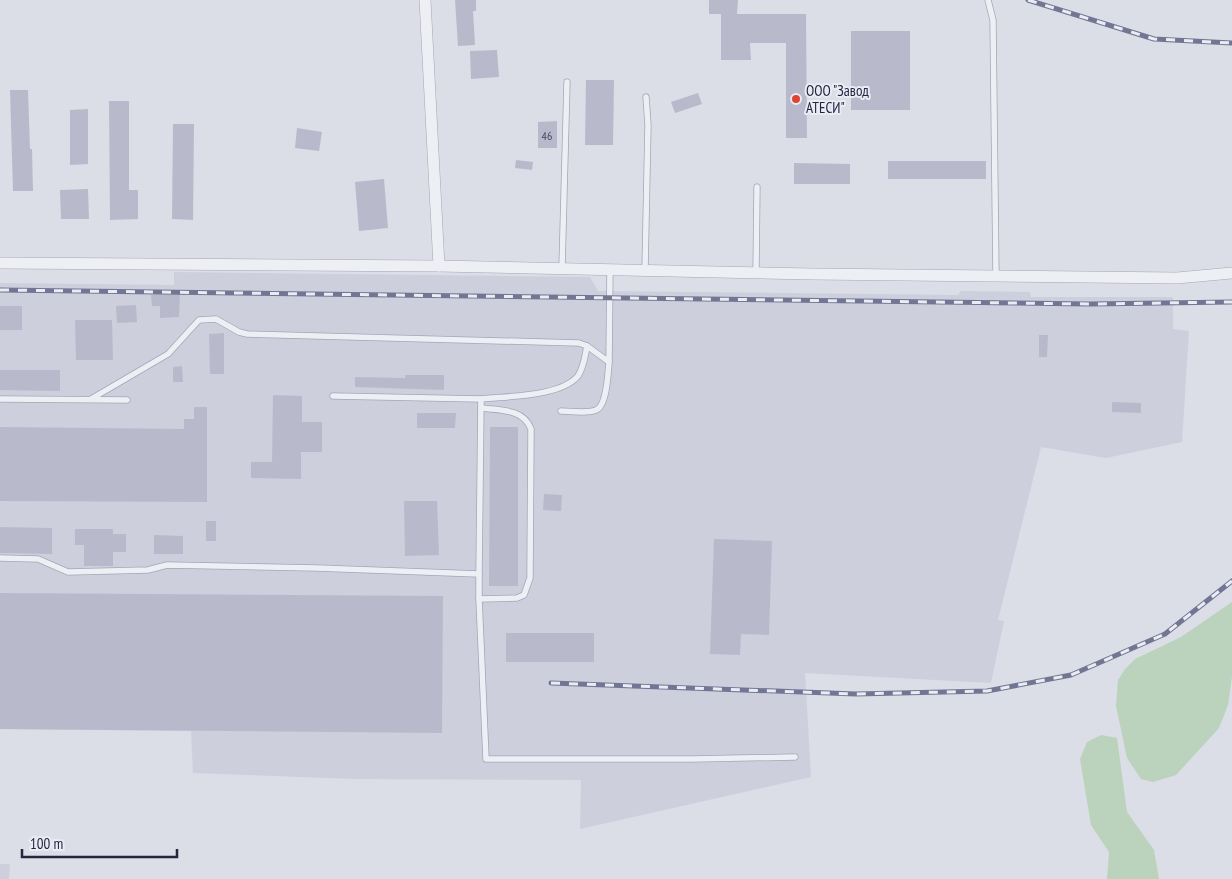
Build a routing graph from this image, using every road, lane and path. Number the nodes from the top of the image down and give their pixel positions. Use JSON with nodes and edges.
{"nodes":[{"id":1,"x":425,"y":0,"type":"edge"},
{"id":2,"x":988,"y":0,"type":"edge"},
{"id":3,"x":567,"y":82,"type":"dead end"},
{"id":4,"x":646,"y":97,"type":"dead end"},
{"id":5,"x":757,"y":187,"type":"dead end"},
{"id":6,"x":0,"y":263,"type":"edge"},
{"id":7,"x":439,"y":266,"type":"junction"},
{"id":8,"x":562,"y":268,"type":"junction"},
{"id":9,"x":610,"y":269,"type":"junction"},
{"id":10,"x":645,"y":270,"type":"junction"},
{"id":11,"x":756,"y":272,"type":"junction"},
{"id":12,"x":1232,"y":273,"type":"edge"},
{"id":13,"x":996,"y":276,"type":"junction"},
{"id":14,"x":587,"y":346,"type":"junction"},
{"id":15,"x":609,"y":362,"type":"junction"},
{"id":16,"x":332,"y":396,"type":"dead end"},
{"id":17,"x":0,"y":399,"type":"edge"},
{"id":18,"x":91,"y":399,"type":"junction"},
{"id":19,"x":481,"y":399,"type":"junction"},
{"id":20,"x":127,"y":400,"type":"dead end"},
{"id":21,"x":481,"y":408,"type":"junction"},
{"id":22,"x":561,"y":411,"type":"dead end"},
{"id":23,"x":0,"y":558,"type":"edge"},
{"id":24,"x":479,"y":574,"type":"junction"},
{"id":25,"x":479,"y":599,"type":"junction"},
{"id":26,"x":795,"y":757,"type":"dead end"}],
"edges":[{"from":1,"to":7,"type":"street"},
{"from":2,"to":13,"type":"lane"},
{"from":3,"to":8,"type":"lane"},
{"from":4,"to":10,"type":"lane"},
{"from":5,"to":11,"type":"lane"},
{"from":6,"to":7,"type":"street"},
{"from":7,"to":8,"type":"street"},
{"from":8,"to":9,"type":"street"},
{"from":9,"to":10,"type":"street"},
{"from":9,"to":15,"type":"lane"},
{"from":10,"to":11,"type":"street"},
{"from":11,"to":13,"type":"street"},
{"from":12,"to":13,"type":"street"},
{"from":14,"to":15,"type":"lane"},
{"from":14,"to":18,"type":"lane"},
{"from":14,"to":19,"type":"lane"},
{"from":15,"to":22,"type":"lane"},
{"from":16,"to":19,"type":"lane"},
{"from":17,"to":18,"type":"lane"},
{"from":18,"to":20,"type":"lane"},
{"from":19,"to":21,"type":"lane"},
{"from":21,"to":24,"type":"lane"},
{"from":21,"to":25,"type":"lane"},
{"from":23,"to":24,"type":"lane"},
{"from":24,"to":25,"type":"lane"},
{"from":25,"to":26,"type":"lane"}]}
